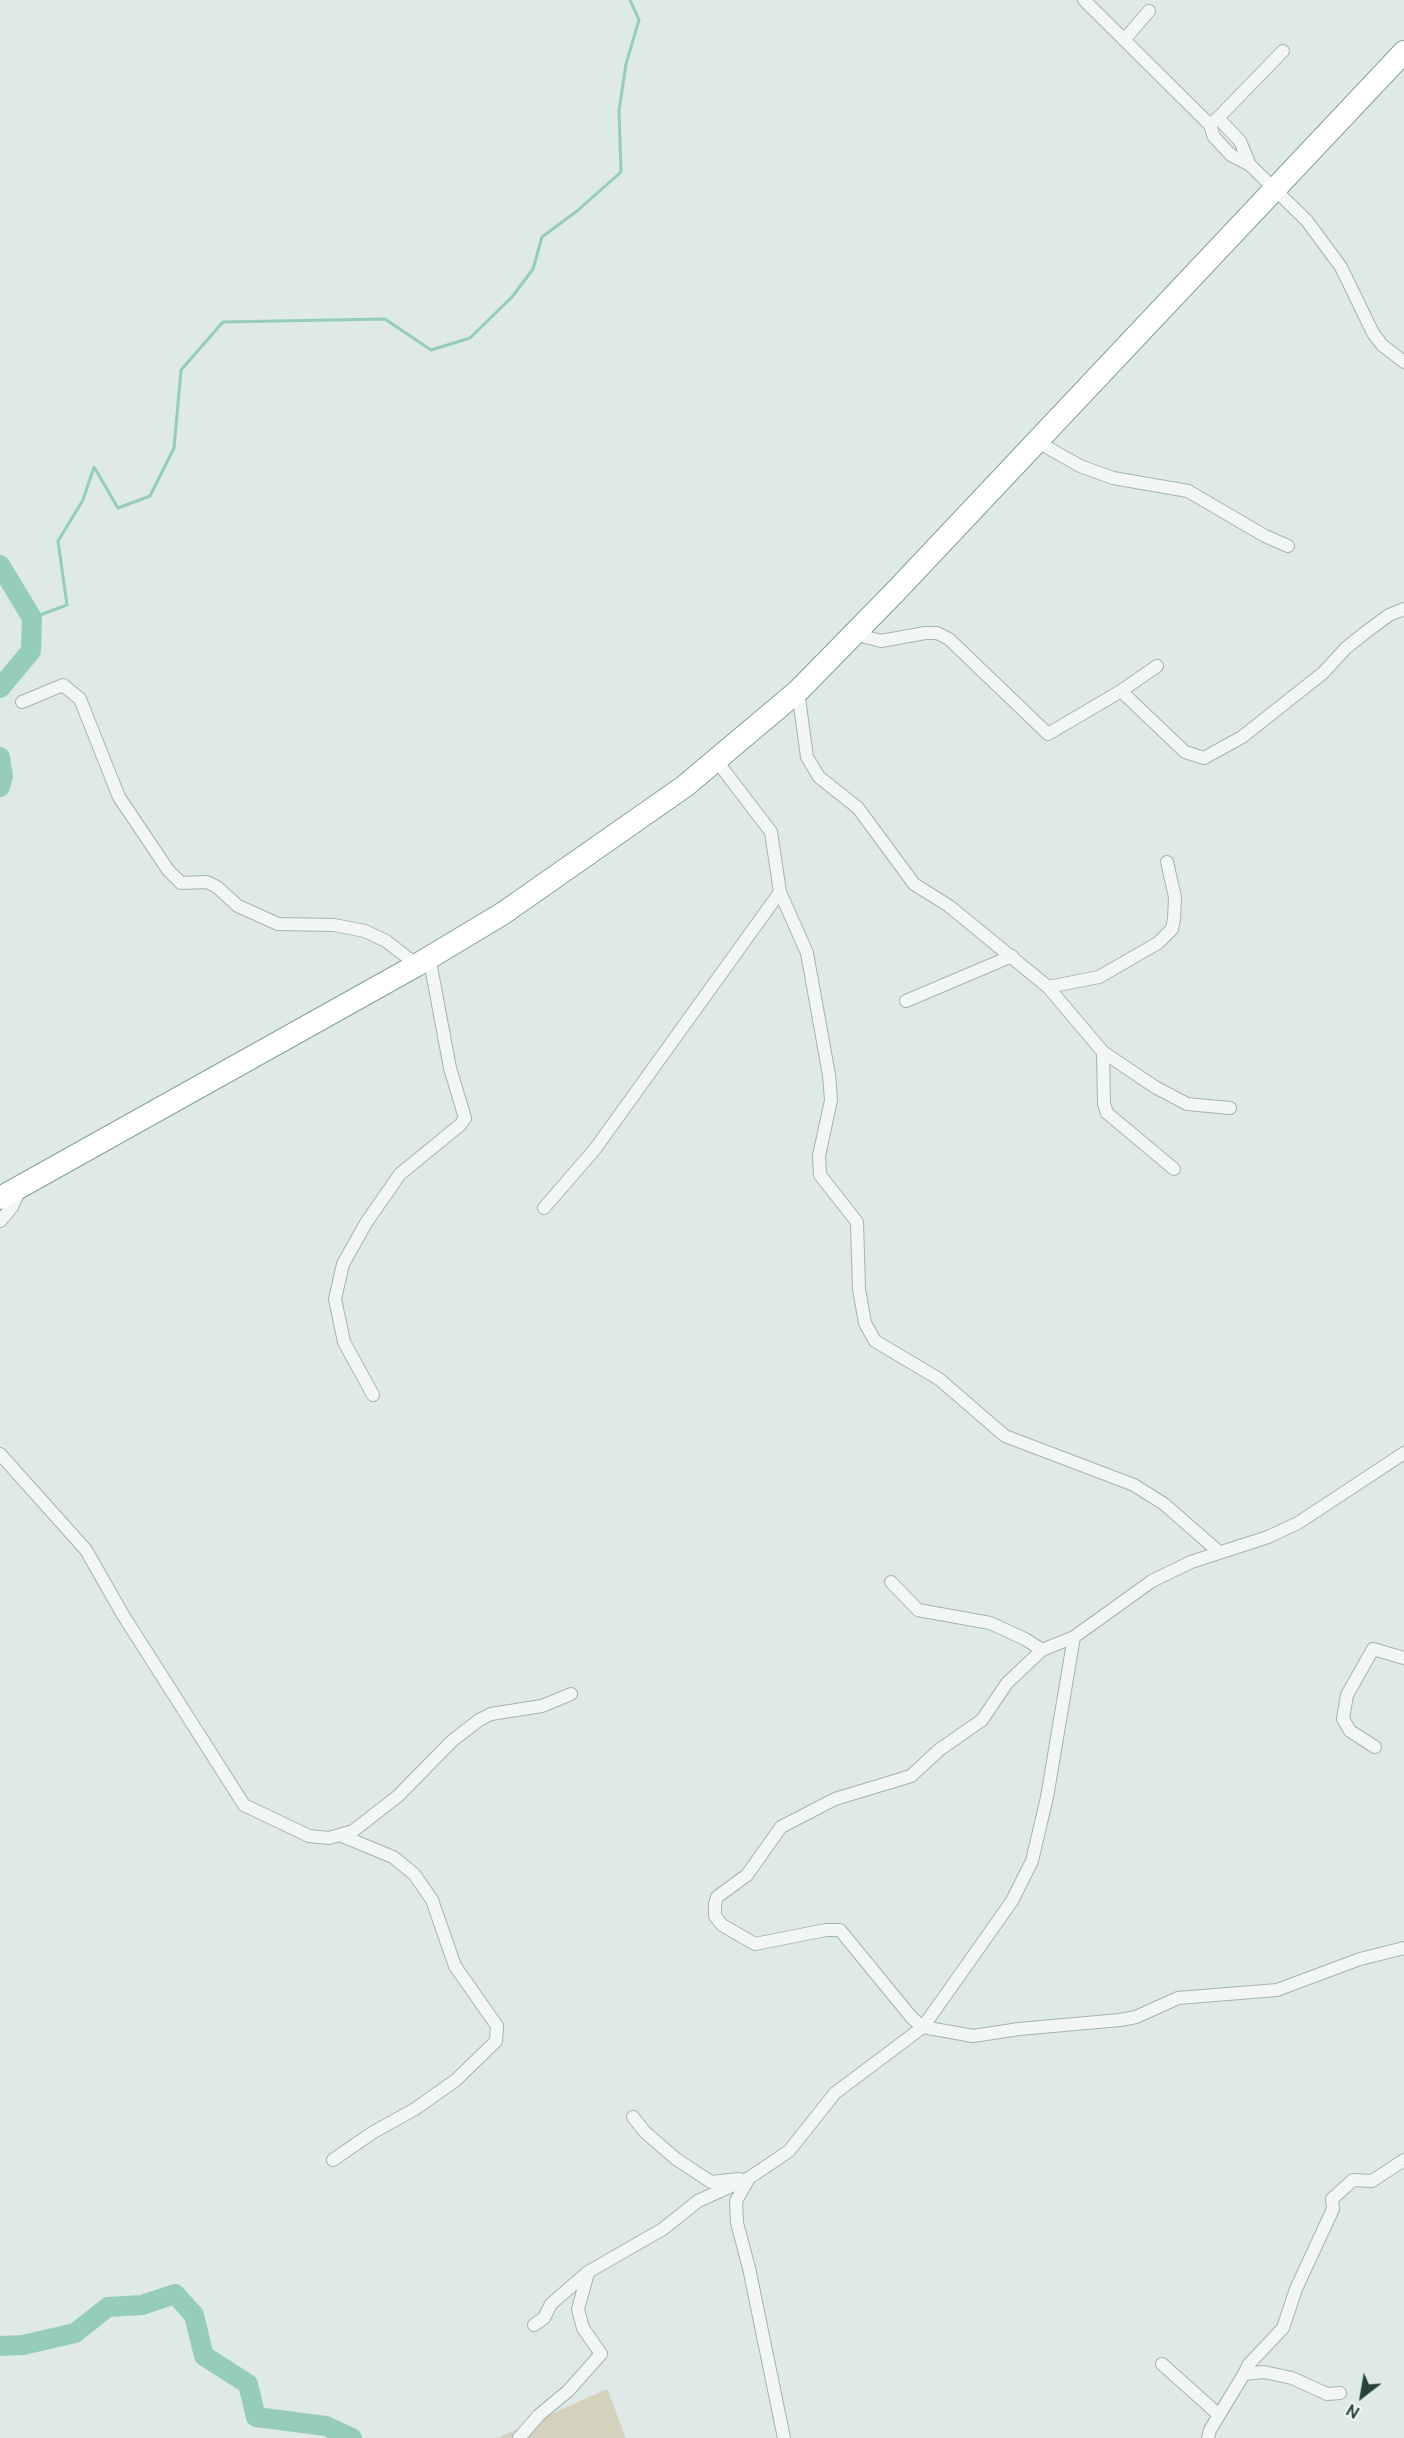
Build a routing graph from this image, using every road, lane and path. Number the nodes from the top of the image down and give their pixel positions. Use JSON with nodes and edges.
{"nodes":[{"id":1,"x":1084,"y":0,"type":"edge"},
{"id":2,"x":1149,"y":11,"type":"dead end"},
{"id":3,"x":1124,"y":40,"type":"junction"},
{"id":4,"x":1283,"y":51,"type":"dead end"},
{"id":5,"x":1404,"y":52,"type":"edge"},
{"id":6,"x":1214,"y":122,"type":"junction"},
{"id":7,"x":1276,"y":190,"type":"junction"},
{"id":8,"x":1404,"y":362,"type":"edge"},
{"id":9,"x":1038,"y":442,"type":"junction"},
{"id":10,"x":1288,"y":546,"type":"dead end"},
{"id":11,"x":1404,"y":609,"type":"edge"},
{"id":12,"x":854,"y":634,"type":"junction"},
{"id":13,"x":1157,"y":666,"type":"dead end"},
{"id":14,"x":1121,"y":691,"type":"junction"},
{"id":15,"x":798,"y":692,"type":"junction"},
{"id":16,"x":22,"y":702,"type":"dead end"},
{"id":17,"x":716,"y":760,"type":"junction"},
{"id":18,"x":1167,"y":862,"type":"dead end"},
{"id":19,"x":780,"y":892,"type":"junction"},
{"id":20,"x":1012,"y":956,"type":"junction"},
{"id":21,"x":423,"y":961,"type":"junction"},
{"id":22,"x":1048,"y":987,"type":"junction"},
{"id":23,"x":906,"y":1000,"type":"dead end"},
{"id":24,"x":1102,"y":1052,"type":"junction"},
{"id":25,"x":1230,"y":1108,"type":"dead end"},
{"id":26,"x":1174,"y":1169,"type":"dead end"},
{"id":27,"x":22,"y":1186,"type":"junction"},
{"id":28,"x":0,"y":1198,"type":"edge"},
{"id":29,"x":544,"y":1208,"type":"dead end"},
{"id":30,"x":0,"y":1221,"type":"edge"},
{"id":31,"x":373,"y":1395,"type":"dead end"},
{"id":32,"x":0,"y":1454,"type":"edge"},
{"id":33,"x":1404,"y":1454,"type":"edge"},
{"id":34,"x":1220,"y":1552,"type":"junction"},
{"id":35,"x":891,"y":1582,"type":"dead end"},
{"id":36,"x":1074,"y":1637,"type":"junction"},
{"id":37,"x":1042,"y":1650,"type":"junction"},
{"id":38,"x":1404,"y":1658,"type":"edge"},
{"id":39,"x":571,"y":1694,"type":"dead end"},
{"id":40,"x":1375,"y":1747,"type":"dead end"},
{"id":41,"x":342,"y":1836,"type":"junction"},
{"id":42,"x":1404,"y":1948,"type":"edge"},
{"id":43,"x":923,"y":2027,"type":"junction"},
{"id":44,"x":633,"y":2117,"type":"dead end"},
{"id":45,"x":333,"y":2160,"type":"dead end"},
{"id":46,"x":1404,"y":2160,"type":"edge"},
{"id":47,"x":749,"y":2178,"type":"junction"},
{"id":48,"x":588,"y":2272,"type":"junction"},
{"id":49,"x":534,"y":2325,"type":"dead end"},
{"id":50,"x":1162,"y":2364,"type":"dead end"},
{"id":51,"x":1244,"y":2374,"type":"junction"},
{"id":52,"x":1340,"y":2393,"type":"dead end"},
{"id":53,"x":1219,"y":2415,"type":"junction"},
{"id":54,"x":519,"y":2438,"type":"edge"},
{"id":55,"x":784,"y":2438,"type":"edge"},
{"id":56,"x":1208,"y":2438,"type":"edge"}],
"edges":[{"from":1,"to":3,"type":"street"},
{"from":2,"to":3,"type":"street"},
{"from":3,"to":6,"type":"street"},
{"from":4,"to":6,"type":"street"},
{"from":5,"to":7,"type":"highway"},
{"from":6,"to":7,"type":"street"},
{"from":7,"to":8,"type":"street"},
{"from":7,"to":9,"type":"highway"},
{"from":9,"to":10,"type":"street"},
{"from":9,"to":12,"type":"highway"},
{"from":11,"to":14,"type":"street"},
{"from":12,"to":14,"type":"street"},
{"from":12,"to":15,"type":"highway"},
{"from":13,"to":14,"type":"street"},
{"from":15,"to":17,"type":"highway"},
{"from":15,"to":20,"type":"street"},
{"from":16,"to":21,"type":"street"},
{"from":17,"to":19,"type":"street"},
{"from":17,"to":21,"type":"highway"},
{"from":18,"to":22,"type":"street"},
{"from":19,"to":29,"type":"street"},
{"from":19,"to":34,"type":"street"},
{"from":20,"to":22,"type":"street"},
{"from":20,"to":23,"type":"street"},
{"from":21,"to":27,"type":"highway"},
{"from":21,"to":31,"type":"street"},
{"from":22,"to":24,"type":"street"},
{"from":24,"to":25,"type":"street"},
{"from":24,"to":26,"type":"street"},
{"from":27,"to":28,"type":"highway"},
{"from":27,"to":30,"type":"street"},
{"from":32,"to":41,"type":"street"},
{"from":33,"to":34,"type":"street"},
{"from":34,"to":36,"type":"street"},
{"from":35,"to":37,"type":"street"},
{"from":36,"to":37,"type":"street"},
{"from":36,"to":43,"type":"street"},
{"from":37,"to":43,"type":"street"},
{"from":38,"to":40,"type":"street"},
{"from":39,"to":41,"type":"street"},
{"from":41,"to":45,"type":"street"},
{"from":42,"to":43,"type":"street"},
{"from":43,"to":47,"type":"street"},
{"from":44,"to":47,"type":"street"},
{"from":46,"to":51,"type":"street"},
{"from":47,"to":48,"type":"street"},
{"from":47,"to":55,"type":"street"},
{"from":48,"to":49,"type":"street"},
{"from":48,"to":54,"type":"street"},
{"from":50,"to":53,"type":"street"},
{"from":51,"to":52,"type":"street"},
{"from":51,"to":53,"type":"street"},
{"from":53,"to":56,"type":"street"}]}
